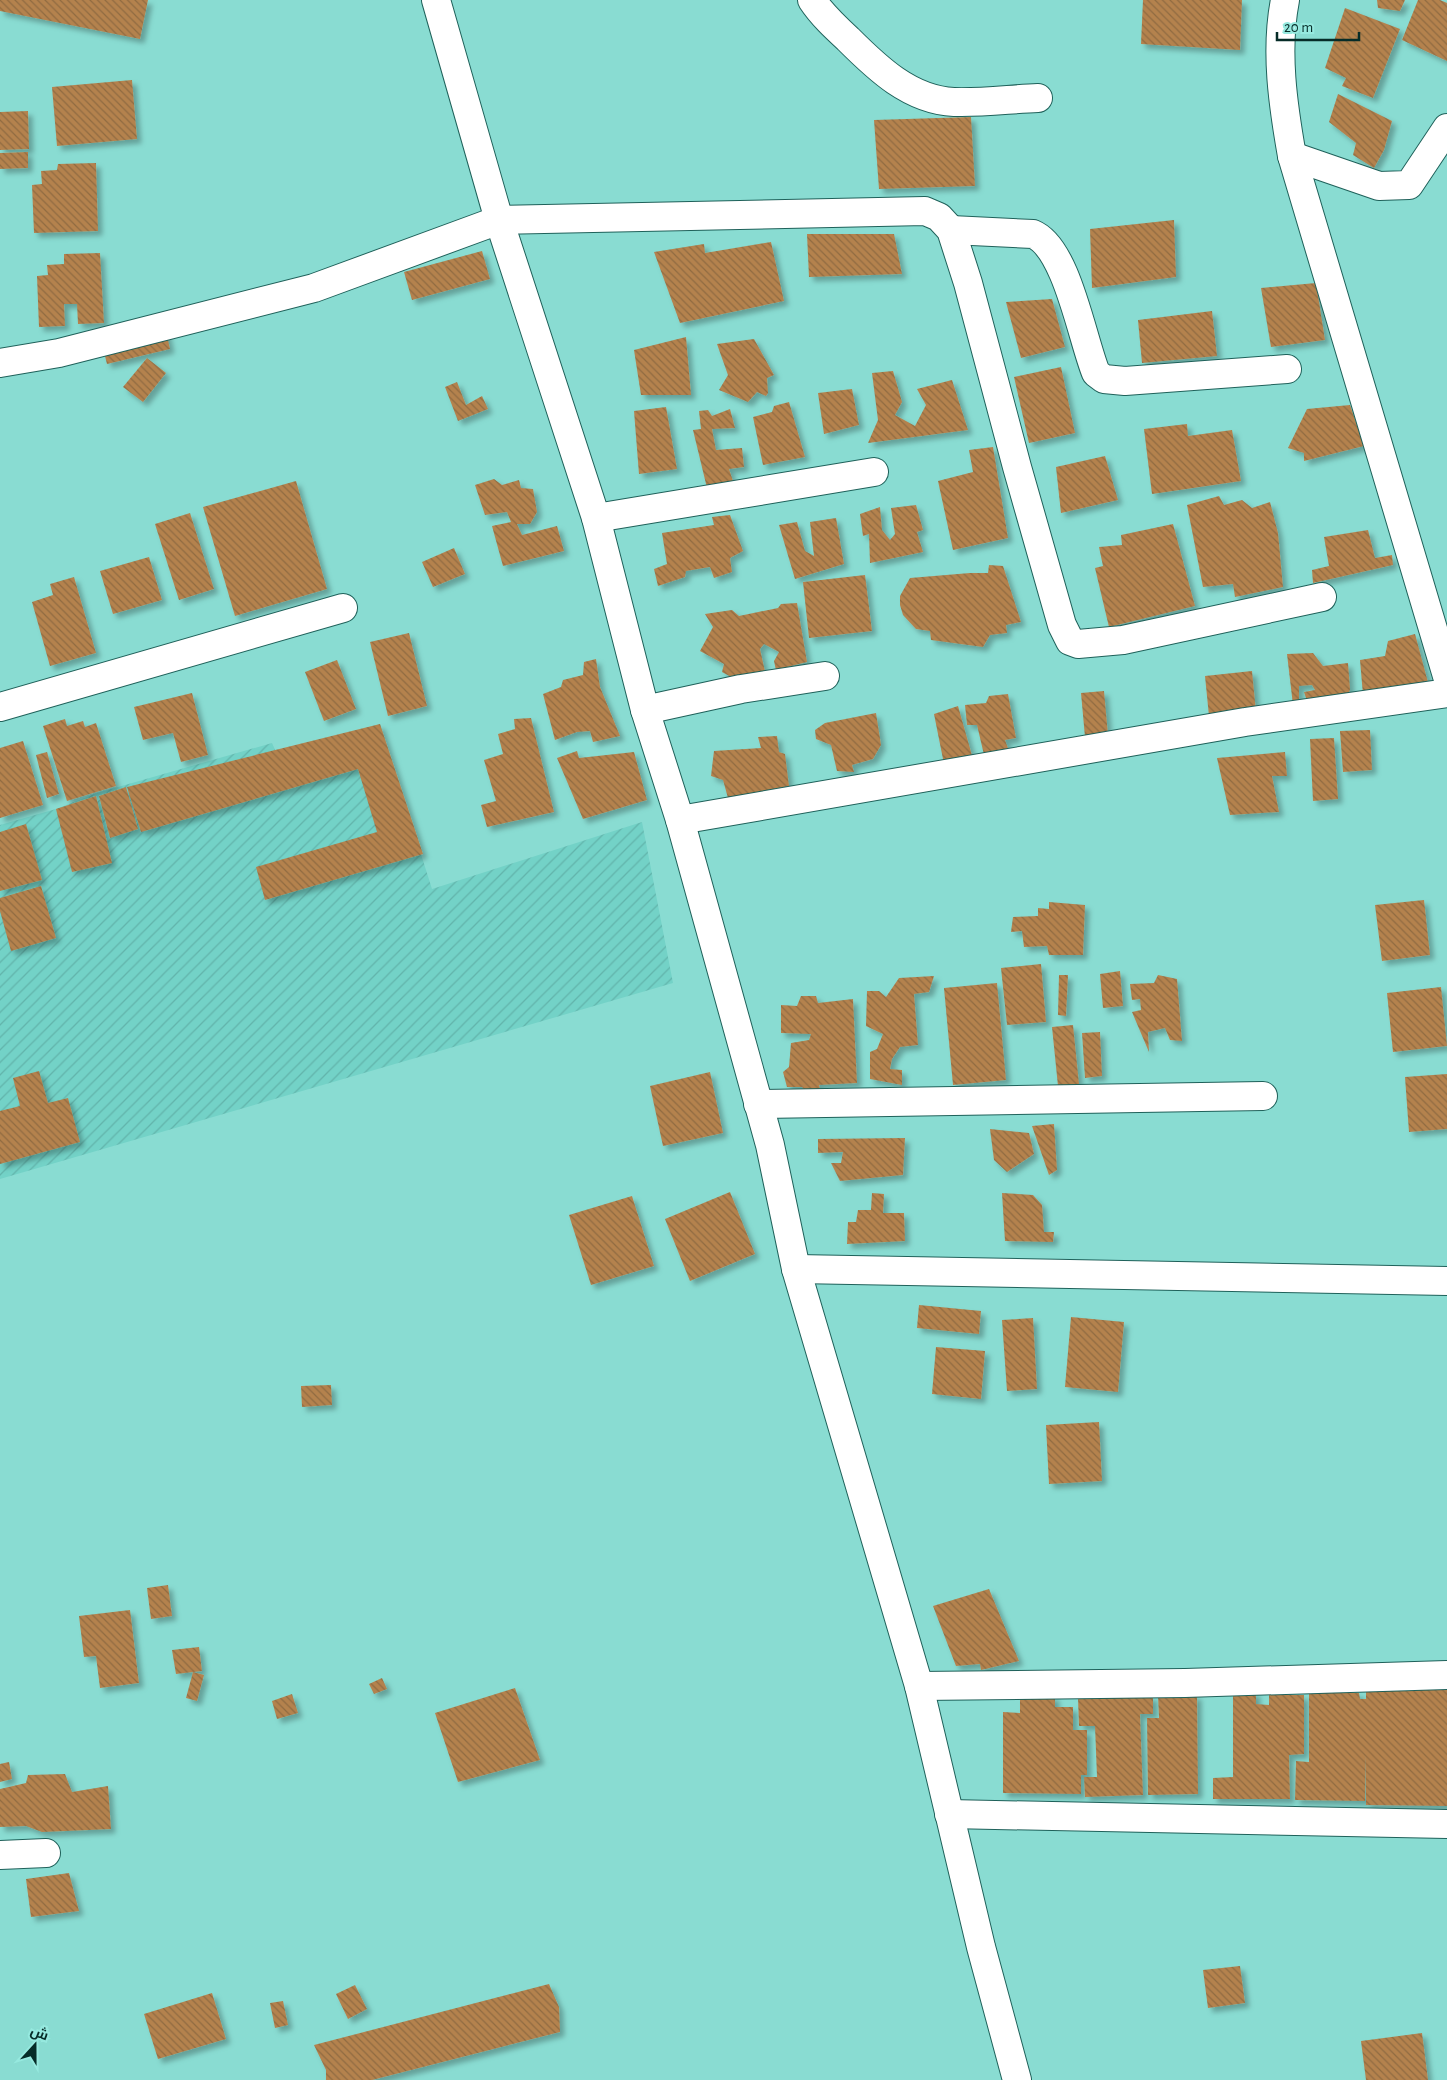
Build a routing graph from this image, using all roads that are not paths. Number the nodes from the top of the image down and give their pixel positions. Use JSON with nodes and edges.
{"nodes":[{"id":1,"x":436,"y":0,"type":"edge"},
{"id":2,"x":812,"y":0,"type":"edge"},
{"id":3,"x":1285,"y":0,"type":"edge"},
{"id":4,"x":1038,"y":98,"type":"dead end"},
{"id":5,"x":1447,"y":128,"type":"edge"},
{"id":6,"x":1292,"y":156,"type":"junction"},
{"id":7,"x":499,"y":220,"type":"junction"},
{"id":8,"x":952,"y":230,"type":"junction"},
{"id":9,"x":0,"y":363,"type":"edge"},
{"id":10,"x":1287,"y":369,"type":"dead end"},
{"id":11,"x":874,"y":472,"type":"dead end"},
{"id":12,"x":596,"y":518,"type":"junction"},
{"id":13,"x":1322,"y":597,"type":"dead end"},
{"id":14,"x":343,"y":608,"type":"dead end"},
{"id":15,"x":1438,"y":612,"type":"edge"},
{"id":16,"x":824,"y":676,"type":"dead end"},
{"id":17,"x":1447,"y":676,"type":"edge"},
{"id":18,"x":1447,"y":694,"type":"edge"},
{"id":19,"x":0,"y":706,"type":"edge"},
{"id":20,"x":645,"y":710,"type":"junction"},
{"id":21,"x":680,"y":820,"type":"junction"},
{"id":22,"x":1263,"y":1096,"type":"dead end"},
{"id":23,"x":758,"y":1104,"type":"junction"},
{"id":24,"x":796,"y":1269,"type":"junction"},
{"id":25,"x":1447,"y":1281,"type":"edge"},
{"id":26,"x":1447,"y":1675,"type":"edge"},
{"id":27,"x":919,"y":1686,"type":"junction"},
{"id":28,"x":949,"y":1814,"type":"junction"},
{"id":29,"x":1447,"y":1824,"type":"edge"},
{"id":30,"x":46,"y":1853,"type":"dead end"},
{"id":31,"x":0,"y":1855,"type":"edge"},
{"id":32,"x":1017,"y":2080,"type":"edge"}],
"edges":[{"from":1,"to":7,"type":"street"},
{"from":2,"to":4,"type":"street"},
{"from":3,"to":6,"type":"street"},
{"from":5,"to":6,"type":"street"},
{"from":6,"to":15,"type":"street"},
{"from":7,"to":8,"type":"street"},
{"from":7,"to":9,"type":"street"},
{"from":7,"to":12,"type":"street"},
{"from":8,"to":10,"type":"street"},
{"from":8,"to":13,"type":"street"},
{"from":11,"to":12,"type":"street"},
{"from":12,"to":20,"type":"street"},
{"from":14,"to":19,"type":"street"},
{"from":15,"to":17,"type":"street"},
{"from":16,"to":20,"type":"street"},
{"from":18,"to":21,"type":"street"},
{"from":20,"to":21,"type":"street"},
{"from":21,"to":23,"type":"street"},
{"from":22,"to":23,"type":"street"},
{"from":23,"to":24,"type":"street"},
{"from":24,"to":25,"type":"street"},
{"from":24,"to":27,"type":"street"},
{"from":26,"to":27,"type":"street"},
{"from":27,"to":28,"type":"street"},
{"from":28,"to":29,"type":"street"},
{"from":28,"to":32,"type":"street"},
{"from":30,"to":31,"type":"street"}]}
